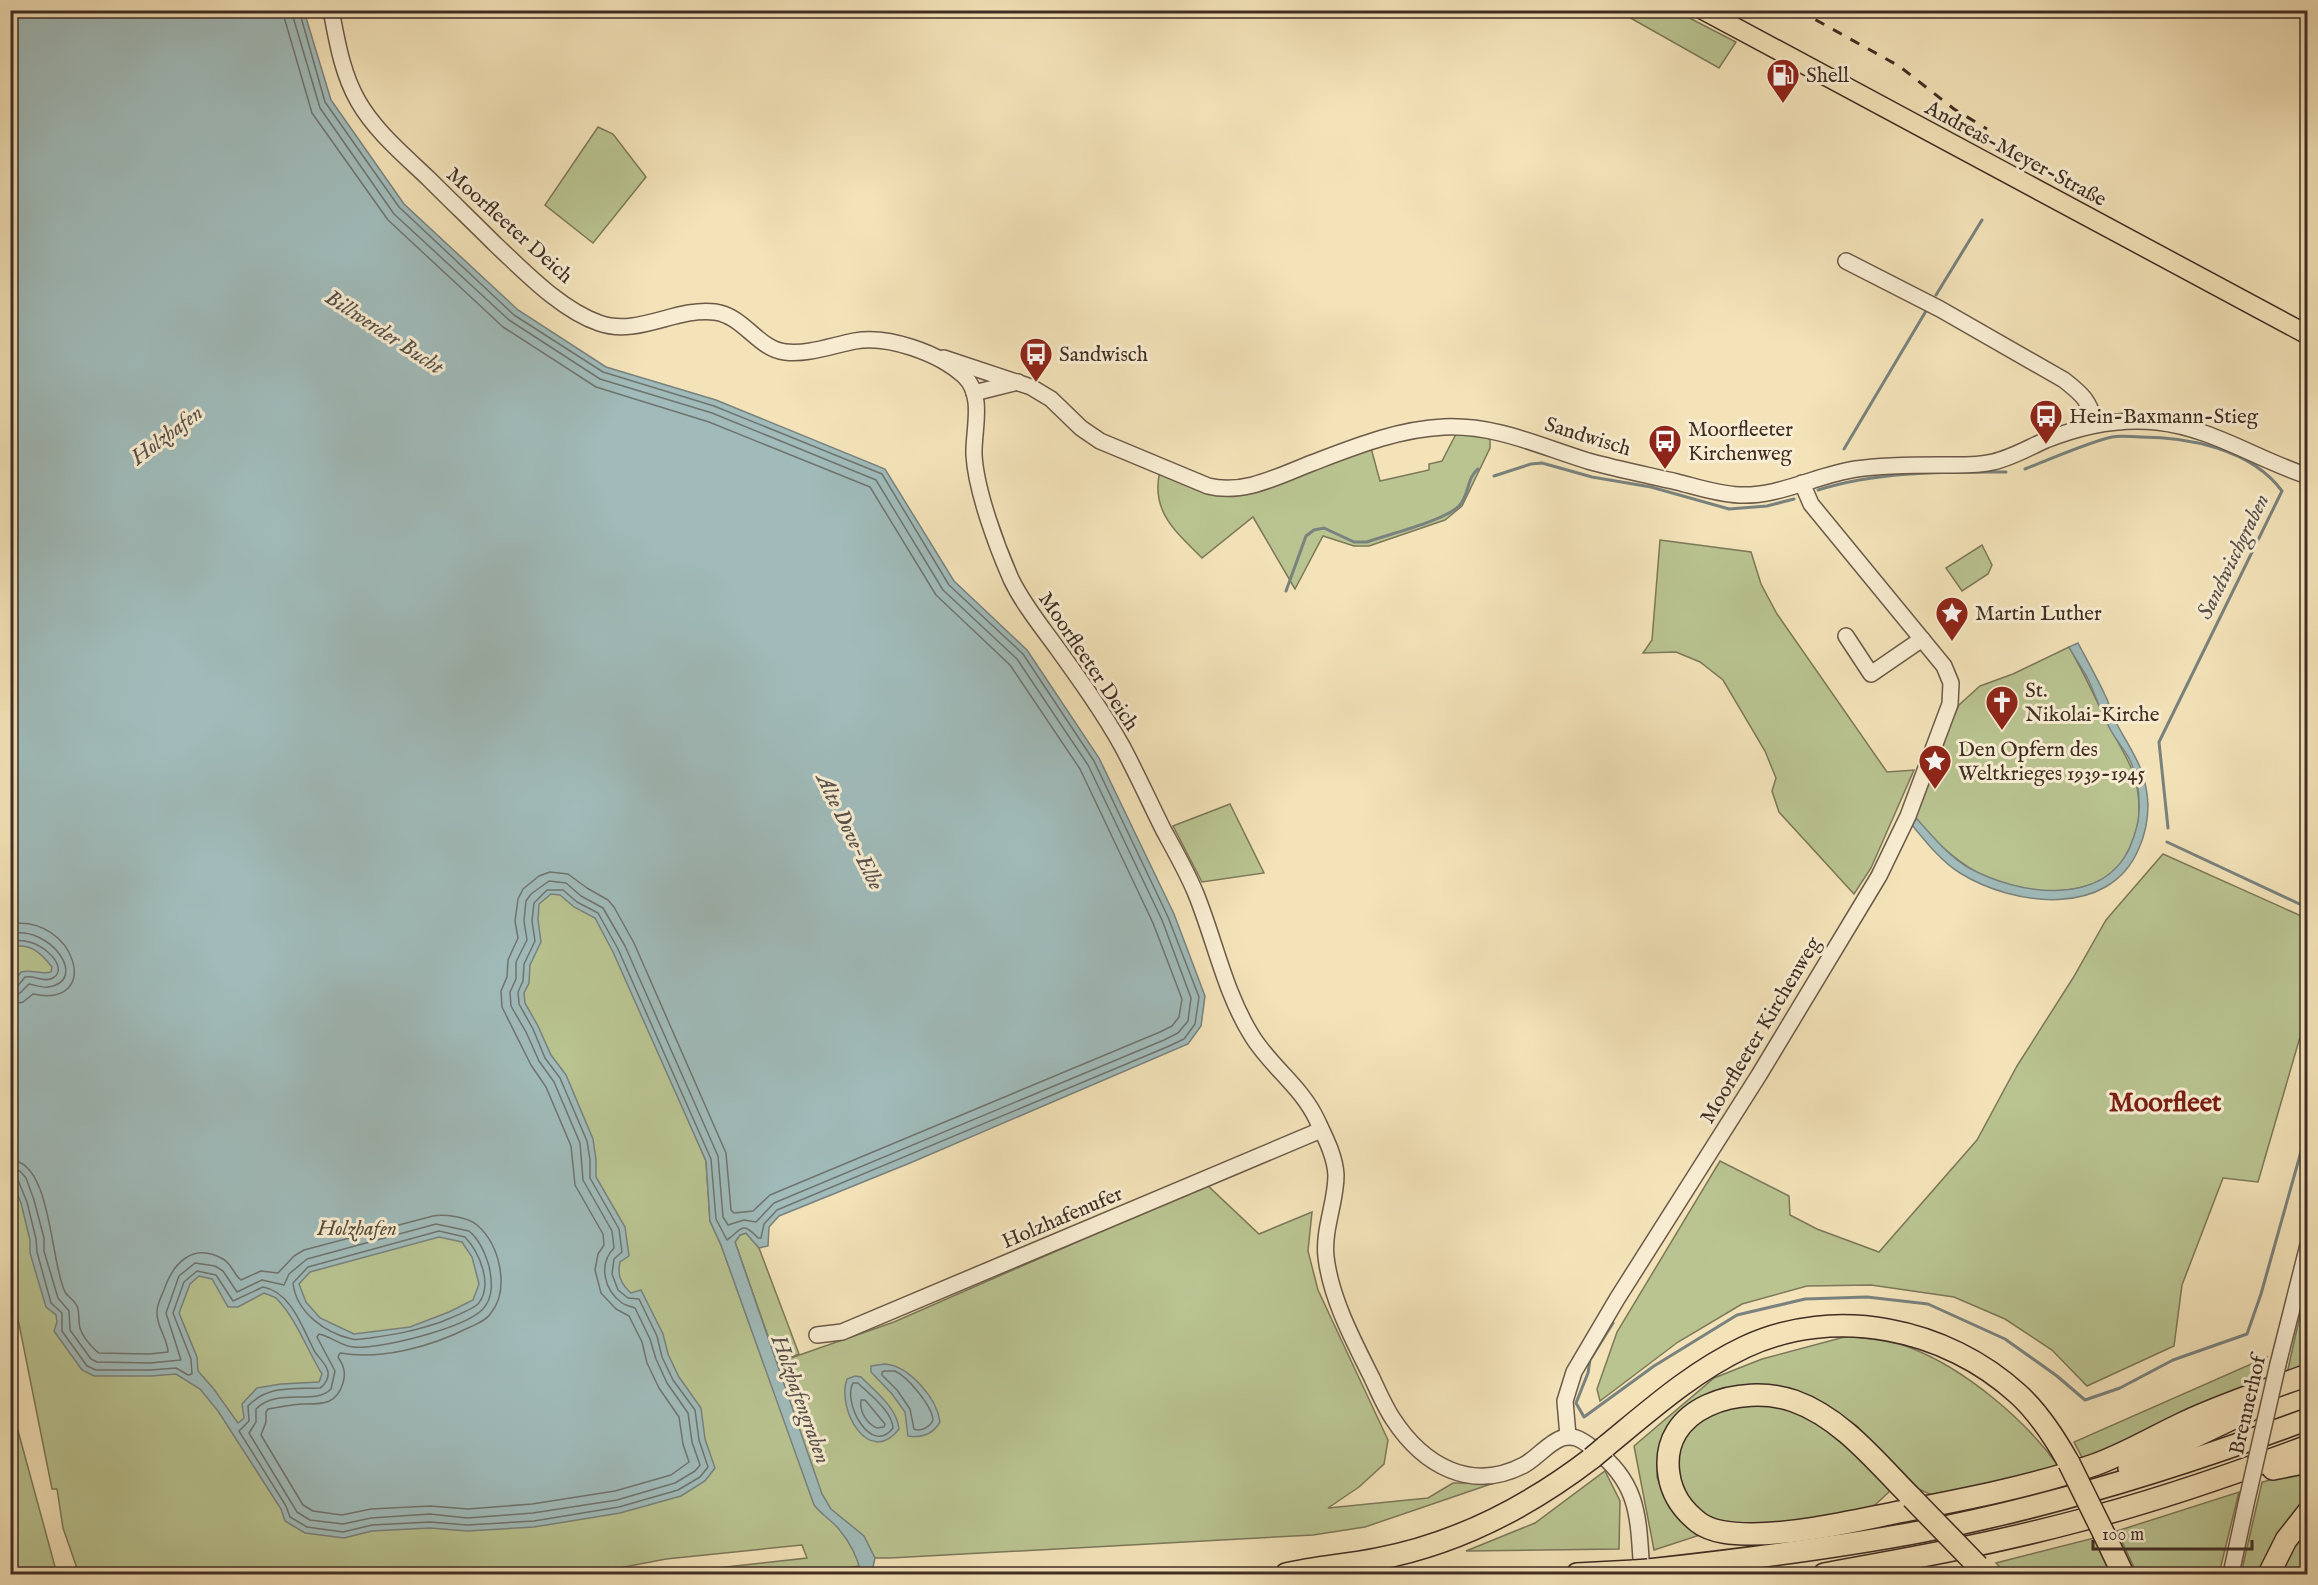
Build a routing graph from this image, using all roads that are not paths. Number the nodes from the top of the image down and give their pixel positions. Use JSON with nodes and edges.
{"nodes":[{"id":1,"x":331,"y":10,"type":"edge"},
{"id":2,"x":1703,"y":10,"type":"edge"},
{"id":3,"x":1846,"y":261,"type":"dead end"},
{"id":4,"x":2307,"y":335,"type":"edge"},
{"id":5,"x":934,"y":357,"type":"junction"},
{"id":6,"x":1018,"y":382,"type":"junction"},
{"id":7,"x":974,"y":393,"type":"junction"},
{"id":8,"x":2095,"y":424,"type":"junction"},
{"id":9,"x":2307,"y":476,"type":"edge"},
{"id":10,"x":1802,"y":483,"type":"junction"},
{"id":11,"x":1846,"y":636,"type":"dead end"},
{"id":12,"x":1922,"y":639,"type":"junction"},
{"id":13,"x":1322,"y":1130,"type":"junction"},
{"id":14,"x":2307,"y":1245,"type":"edge"},
{"id":15,"x":817,"y":1335,"type":"dead end"},
{"id":16,"x":2307,"y":1375,"type":"edge"},
{"id":17,"x":2307,"y":1383,"type":"edge"},
{"id":18,"x":2307,"y":1419,"type":"edge"},
{"id":19,"x":1568,"y":1436,"type":"junction"},
{"id":20,"x":2307,"y":1446,"type":"edge"},
{"id":21,"x":2307,"y":1462,"type":"edge"},
{"id":22,"x":2205,"y":1482,"type":"junction"},
{"id":23,"x":2067,"y":1497,"type":"junction"},
{"id":24,"x":2307,"y":1512,"type":"edge"},
{"id":25,"x":1982,"y":1570,"type":"edge"},
{"id":26,"x":1642,"y":1572,"type":"edge"},
{"id":27,"x":1286,"y":1575,"type":"edge"},
{"id":28,"x":1577,"y":1575,"type":"edge"},
{"id":29,"x":1824,"y":1575,"type":"edge"},
{"id":30,"x":2123,"y":1575,"type":"edge"},
{"id":31,"x":2231,"y":1575,"type":"edge"},
{"id":32,"x":2269,"y":1575,"type":"edge"}],
"edges":[{"from":1,"to":5,"type":"street","name":"Moorfleeter Deich"},
{"from":2,"to":4,"type":"main road","name":"Andreas-Meyer-Straße"},
{"from":3,"to":8,"type":"street"},
{"from":5,"to":6,"type":"street","name":"Sandwisch"},
{"from":5,"to":7,"type":"street","name":"Moorfleeter Deich"},
{"from":6,"to":7,"type":"street"},
{"from":6,"to":10,"type":"street","name":"Sandwisch"},
{"from":7,"to":13,"type":"street","name":"Moorfleeter Deich"},
{"from":8,"to":9,"type":"street","name":"Sandwisch"},
{"from":8,"to":10,"type":"street","name":"Sandwisch"},
{"from":10,"to":12,"type":"street","name":"Moorfleeter Kirchenweg"},
{"from":11,"to":12,"type":"street"},
{"from":12,"to":19,"type":"street","name":"Moorfleeter Kirchenweg"},
{"from":13,"to":15,"type":"street","name":"Holzhafenufer"},
{"from":13,"to":19,"type":"street","name":"Moorfleeter Deich"},
{"from":14,"to":31,"type":"street","name":"Brennerhof","bridge":true},
{"from":16,"to":25,"type":"highway","bridge":true},
{"from":17,"to":23,"type":"highway"},
{"from":18,"to":23,"type":"highway"},
{"from":19,"to":26,"type":"street"},
{"from":20,"to":22,"type":"highway"},
{"from":21,"to":22,"type":"highway"},
{"from":22,"to":29,"type":"highway"},
{"from":23,"to":26,"type":"highway"},
{"from":24,"to":32,"type":"highway"},
{"from":26,"to":28,"type":"highway"},
{"from":27,"to":30,"type":"highway","bridge":true}]}
